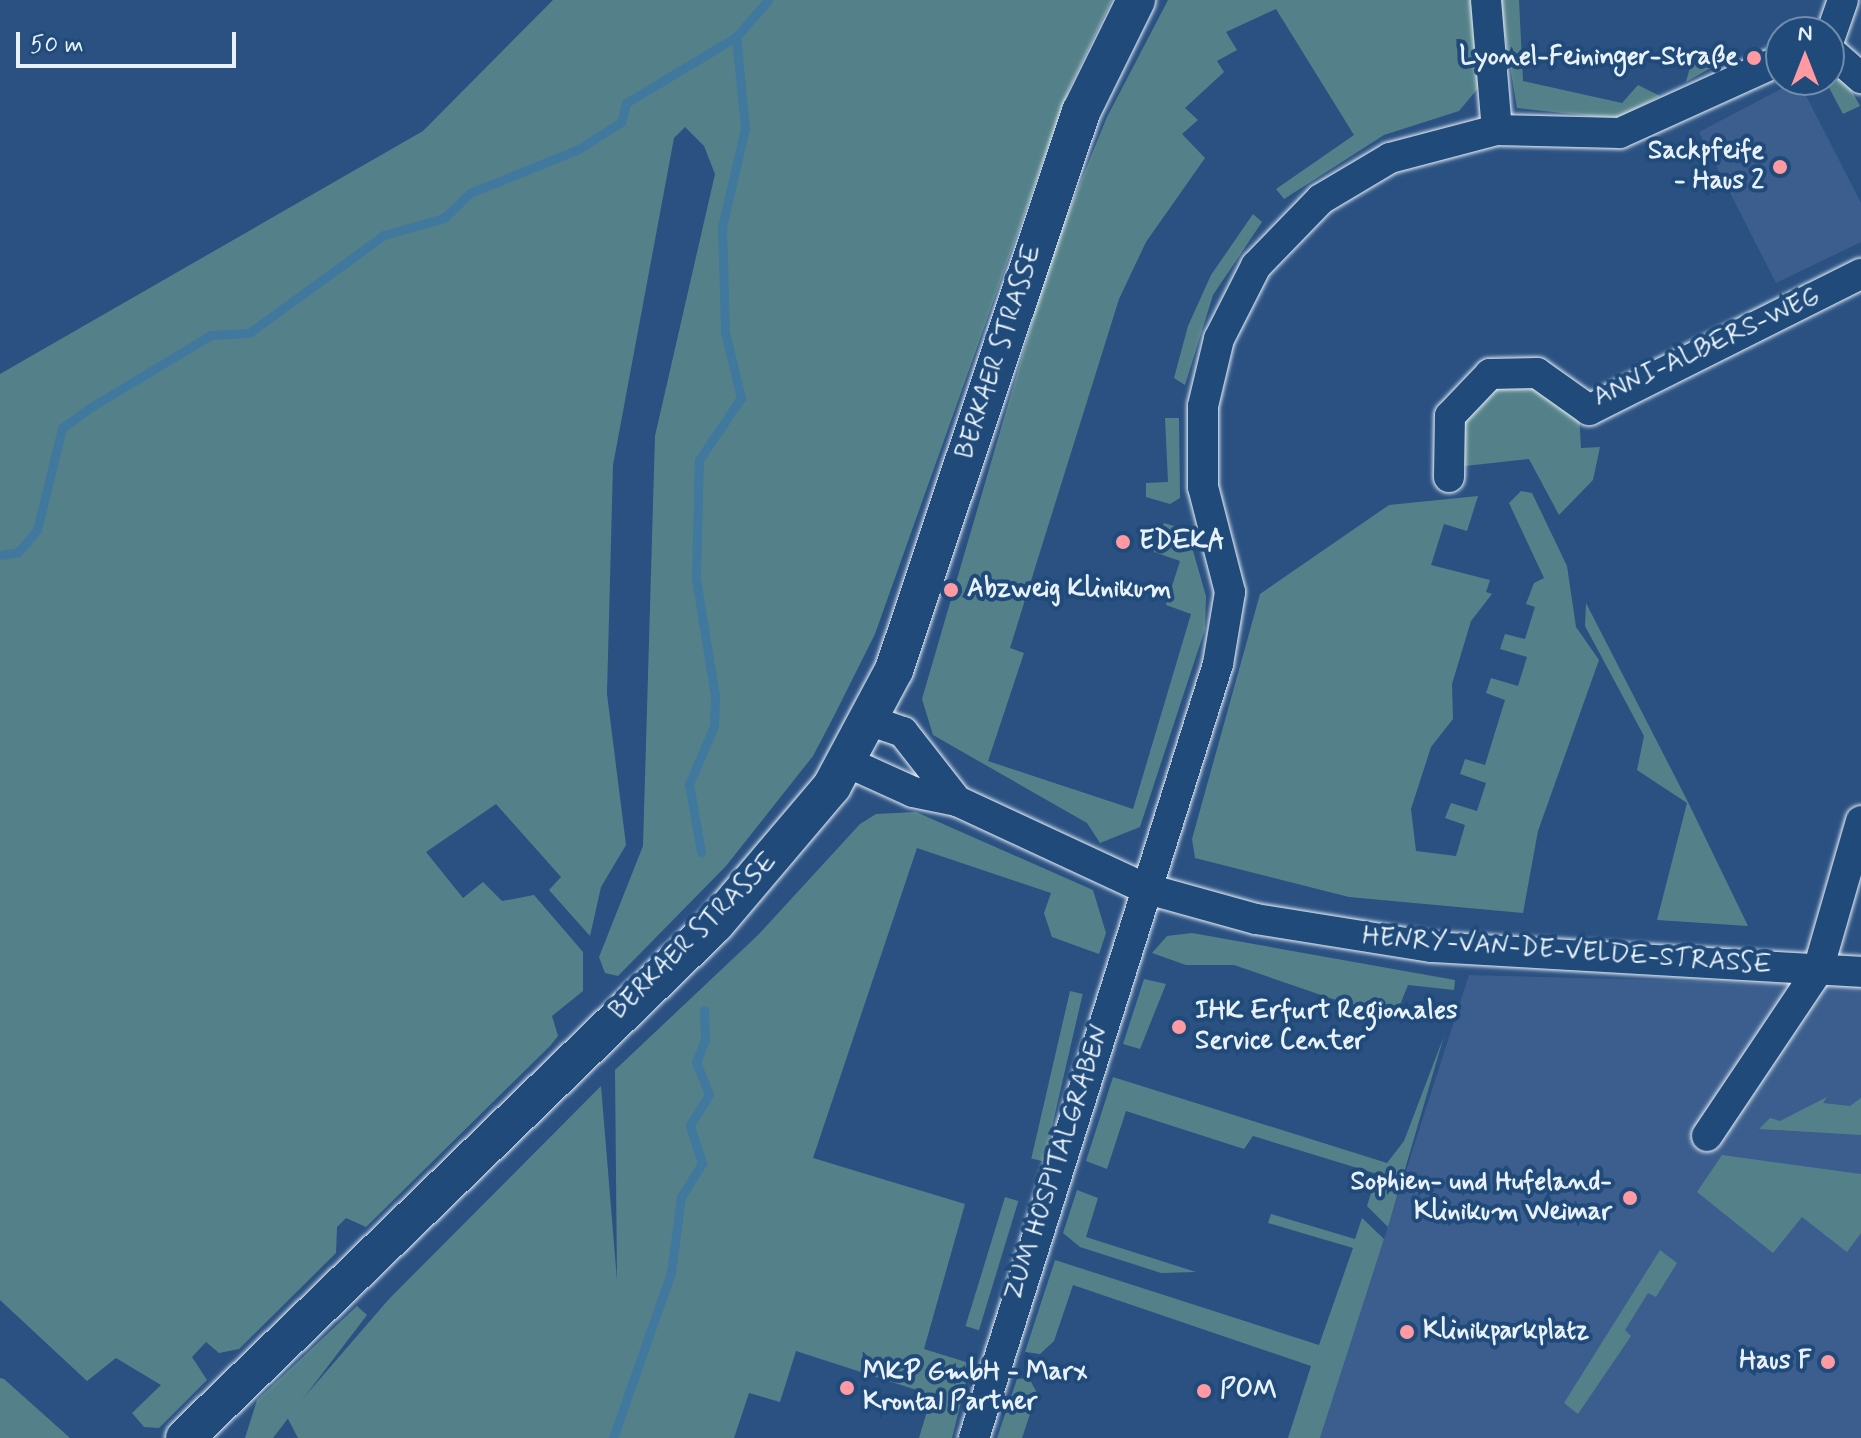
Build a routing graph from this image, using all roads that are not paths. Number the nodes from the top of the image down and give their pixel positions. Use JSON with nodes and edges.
{"nodes":[{"id":1,"x":1136,"y":0,"type":"edge"},
{"id":2,"x":1486,"y":0,"type":"edge"},
{"id":3,"x":1845,"y":64,"type":"edge"},
{"id":4,"x":1765,"y":67,"type":"edge"},
{"id":5,"x":1861,"y":78,"type":"edge"},
{"id":6,"x":1497,"y":130,"type":"junction"},
{"id":7,"x":1861,"y":274,"type":"edge"},
{"id":8,"x":1449,"y":477,"type":"dead end"},
{"id":9,"x":871,"y":721,"type":"junction"},
{"id":10,"x":847,"y":762,"type":"junction"},
{"id":11,"x":957,"y":801,"type":"junction"},
{"id":12,"x":1861,"y":821,"type":"edge"},
{"id":13,"x":1144,"y":888,"type":"junction"},
{"id":14,"x":1818,"y":970,"type":"junction"},
{"id":15,"x":1861,"y":972,"type":"edge"},
{"id":16,"x":1707,"y":1136,"type":"dead end"},
{"id":17,"x":185,"y":1438,"type":"edge"},
{"id":18,"x":974,"y":1438,"type":"edge"}],
"edges":[{"from":1,"to":9,"type":"main road","name":"BERKAER STRASSE"},
{"from":2,"to":6,"type":"street"},
{"from":3,"to":5,"type":"street"},
{"from":4,"to":6,"type":"street"},
{"from":6,"to":13,"type":"street"},
{"from":7,"to":8,"type":"street","name":"ANNI-ALBERS-WEG"},
{"from":9,"to":10,"type":"main road","name":"BERKAER STRASSE"},
{"from":9,"to":11,"type":"street","name":"HENRY-VAN-DE-VELDE-STRASSE"},
{"from":10,"to":11,"type":"street","name":"HENRY-VAN-DE-VELDE-STRASSE"},
{"from":10,"to":17,"type":"main road","name":"BERKAER STRASSE"},
{"from":11,"to":13,"type":"street","name":"HENRY-VAN-DE-VELDE-STRASSE"},
{"from":12,"to":14,"type":"street"},
{"from":13,"to":14,"type":"street","name":"HENRY-VAN-DE-VELDE-STRASSE"},
{"from":13,"to":18,"type":"street","name":"ZUM HOSPITALGRABEN"},
{"from":14,"to":15,"type":"street","name":"HENRY-VAN-DE-VELDE-STRASSE"},
{"from":14,"to":16,"type":"street","name":"HENRY-VAN-DE-VELDE-STRASSE"}]}
